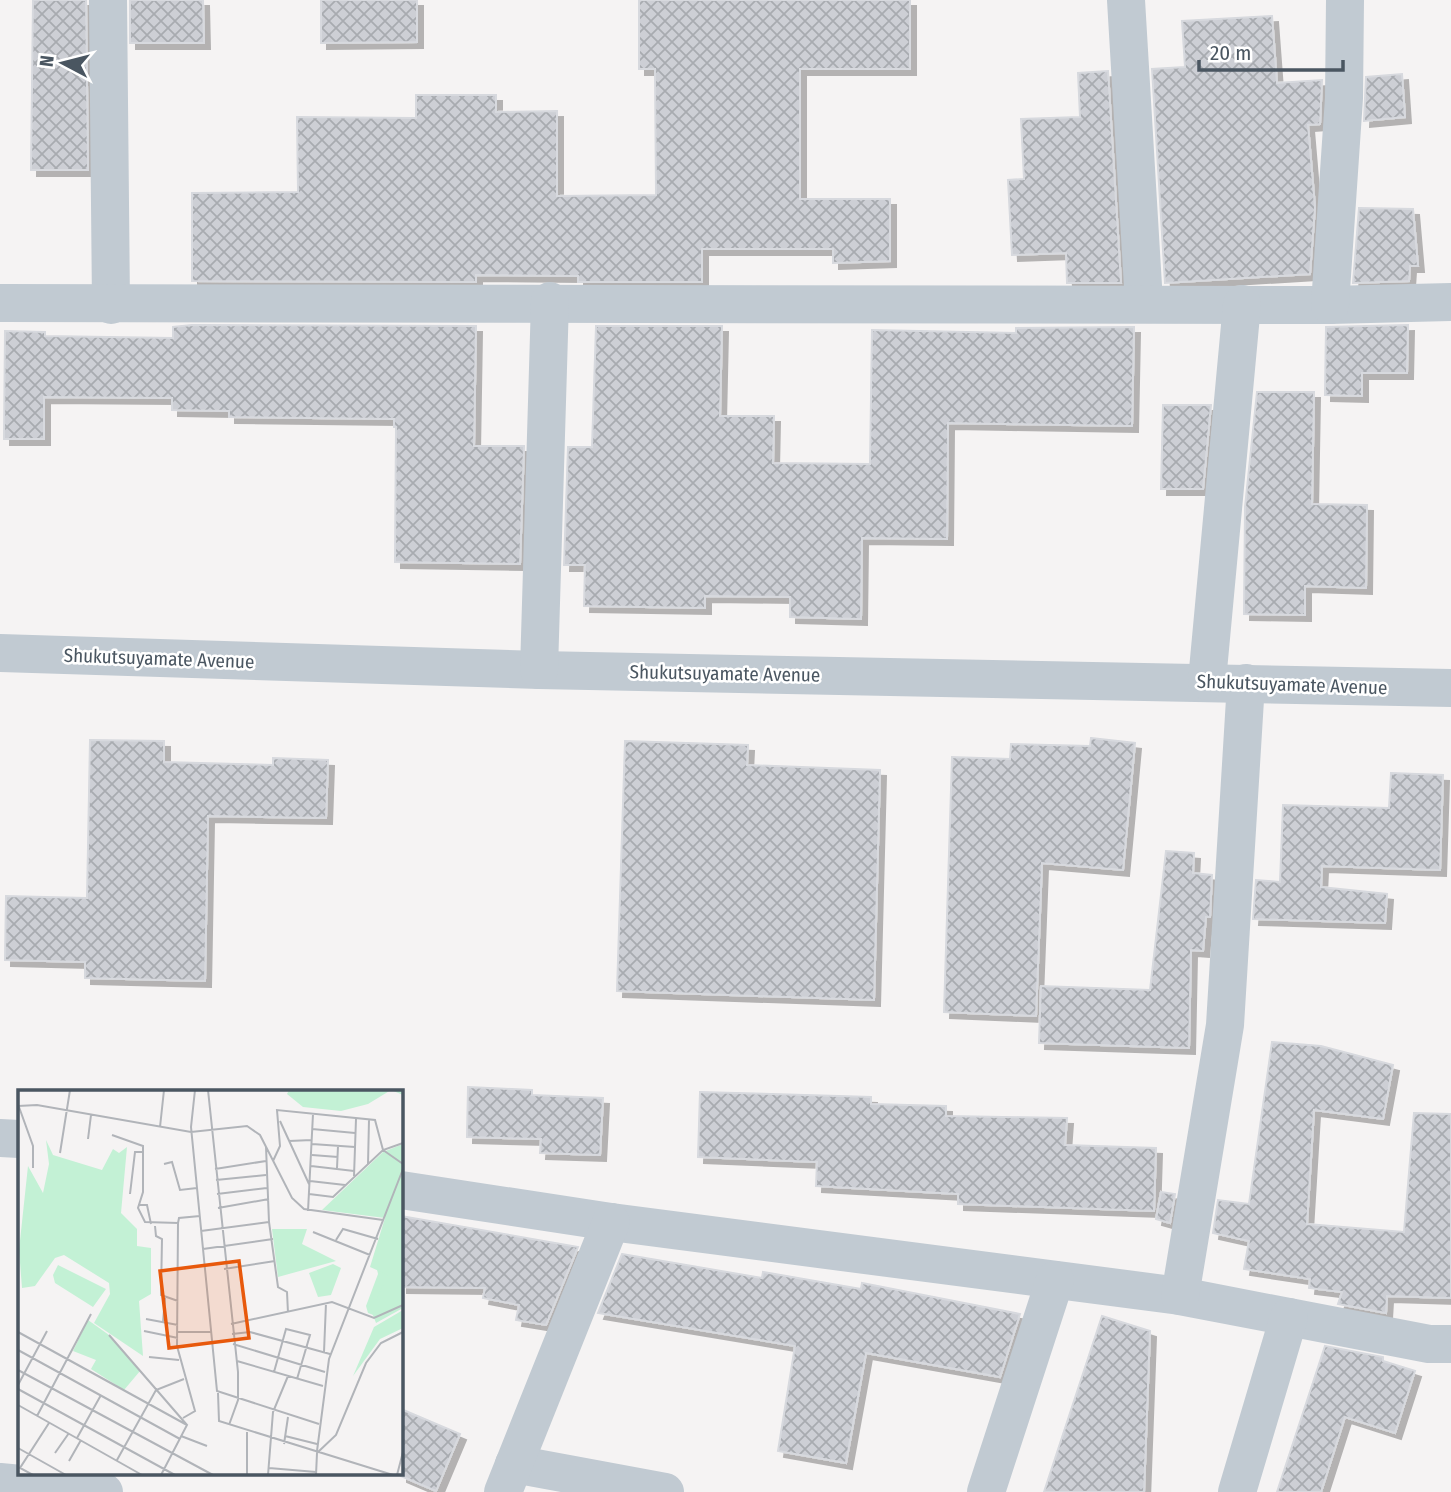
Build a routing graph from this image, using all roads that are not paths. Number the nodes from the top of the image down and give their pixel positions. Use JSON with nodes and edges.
{"nodes":[{"id":1,"x":108,"y":0,"type":"edge"},
{"id":2,"x":1126,"y":0,"type":"edge"},
{"id":3,"x":1345,"y":0,"type":"edge"},
{"id":4,"x":550,"y":302,"type":"junction"},
{"id":5,"x":1451,"y":302,"type":"edge"},
{"id":6,"x":0,"y":303,"type":"edge"},
{"id":7,"x":1144,"y":303,"type":"junction"},
{"id":8,"x":1242,"y":304,"type":"junction"},
{"id":9,"x":111,"y":305,"type":"junction"},
{"id":10,"x":1330,"y":305,"type":"junction"},
{"id":11,"x":0,"y":653,"type":"edge"},
{"id":12,"x":540,"y":670,"type":"junction"},
{"id":13,"x":1207,"y":681,"type":"junction"},
{"id":14,"x":1246,"y":683,"type":"junction"},
{"id":15,"x":1451,"y":688,"type":"edge"},
{"id":16,"x":0,"y":1138,"type":"edge"},
{"id":17,"x":18,"y":1139,"type":"edge"},
{"id":18,"x":402,"y":1190,"type":"edge"},
{"id":19,"x":611,"y":1222,"type":"junction"},
{"id":20,"x":1055,"y":1280,"type":"junction"},
{"id":21,"x":1180,"y":1296,"type":"junction"},
{"id":22,"x":1289,"y":1317,"type":"junction"},
{"id":23,"x":1451,"y":1344,"type":"edge"},
{"id":24,"x":509,"y":1478,"type":"edge"},
{"id":25,"x":0,"y":1482,"type":"edge"},
{"id":26,"x":104,"y":1492,"type":"edge"},
{"id":27,"x":665,"y":1492,"type":"edge"},
{"id":28,"x":986,"y":1492,"type":"edge"},
{"id":29,"x":1237,"y":1492,"type":"edge"}],
"edges":[{"from":1,"to":9,"type":"street"},
{"from":2,"to":7,"type":"street"},
{"from":3,"to":10,"type":"street"},
{"from":4,"to":7,"type":"street"},
{"from":4,"to":9,"type":"street"},
{"from":4,"to":12,"type":"street"},
{"from":5,"to":10,"type":"street"},
{"from":6,"to":9,"type":"street"},
{"from":7,"to":8,"type":"street"},
{"from":8,"to":10,"type":"street"},
{"from":8,"to":13,"type":"street"},
{"from":11,"to":12,"type":"street","name":"Shukutsuyamate Avenue"},
{"from":12,"to":13,"type":"street","name":"Shukutsuyamate Avenue"},
{"from":13,"to":14,"type":"street","name":"Shukutsuyamate Avenue"},
{"from":14,"to":15,"type":"street","name":"Shukutsuyamate Avenue"},
{"from":14,"to":21,"type":"street"},
{"from":16,"to":17,"type":"street"},
{"from":18,"to":19,"type":"street"},
{"from":19,"to":20,"type":"street"},
{"from":19,"to":24,"type":"street"},
{"from":20,"to":21,"type":"street"},
{"from":20,"to":28,"type":"street"},
{"from":21,"to":22,"type":"street"},
{"from":22,"to":23,"type":"street"},
{"from":22,"to":29,"type":"street"},
{"from":24,"to":27,"type":"street"},
{"from":25,"to":26,"type":"street"}]}
